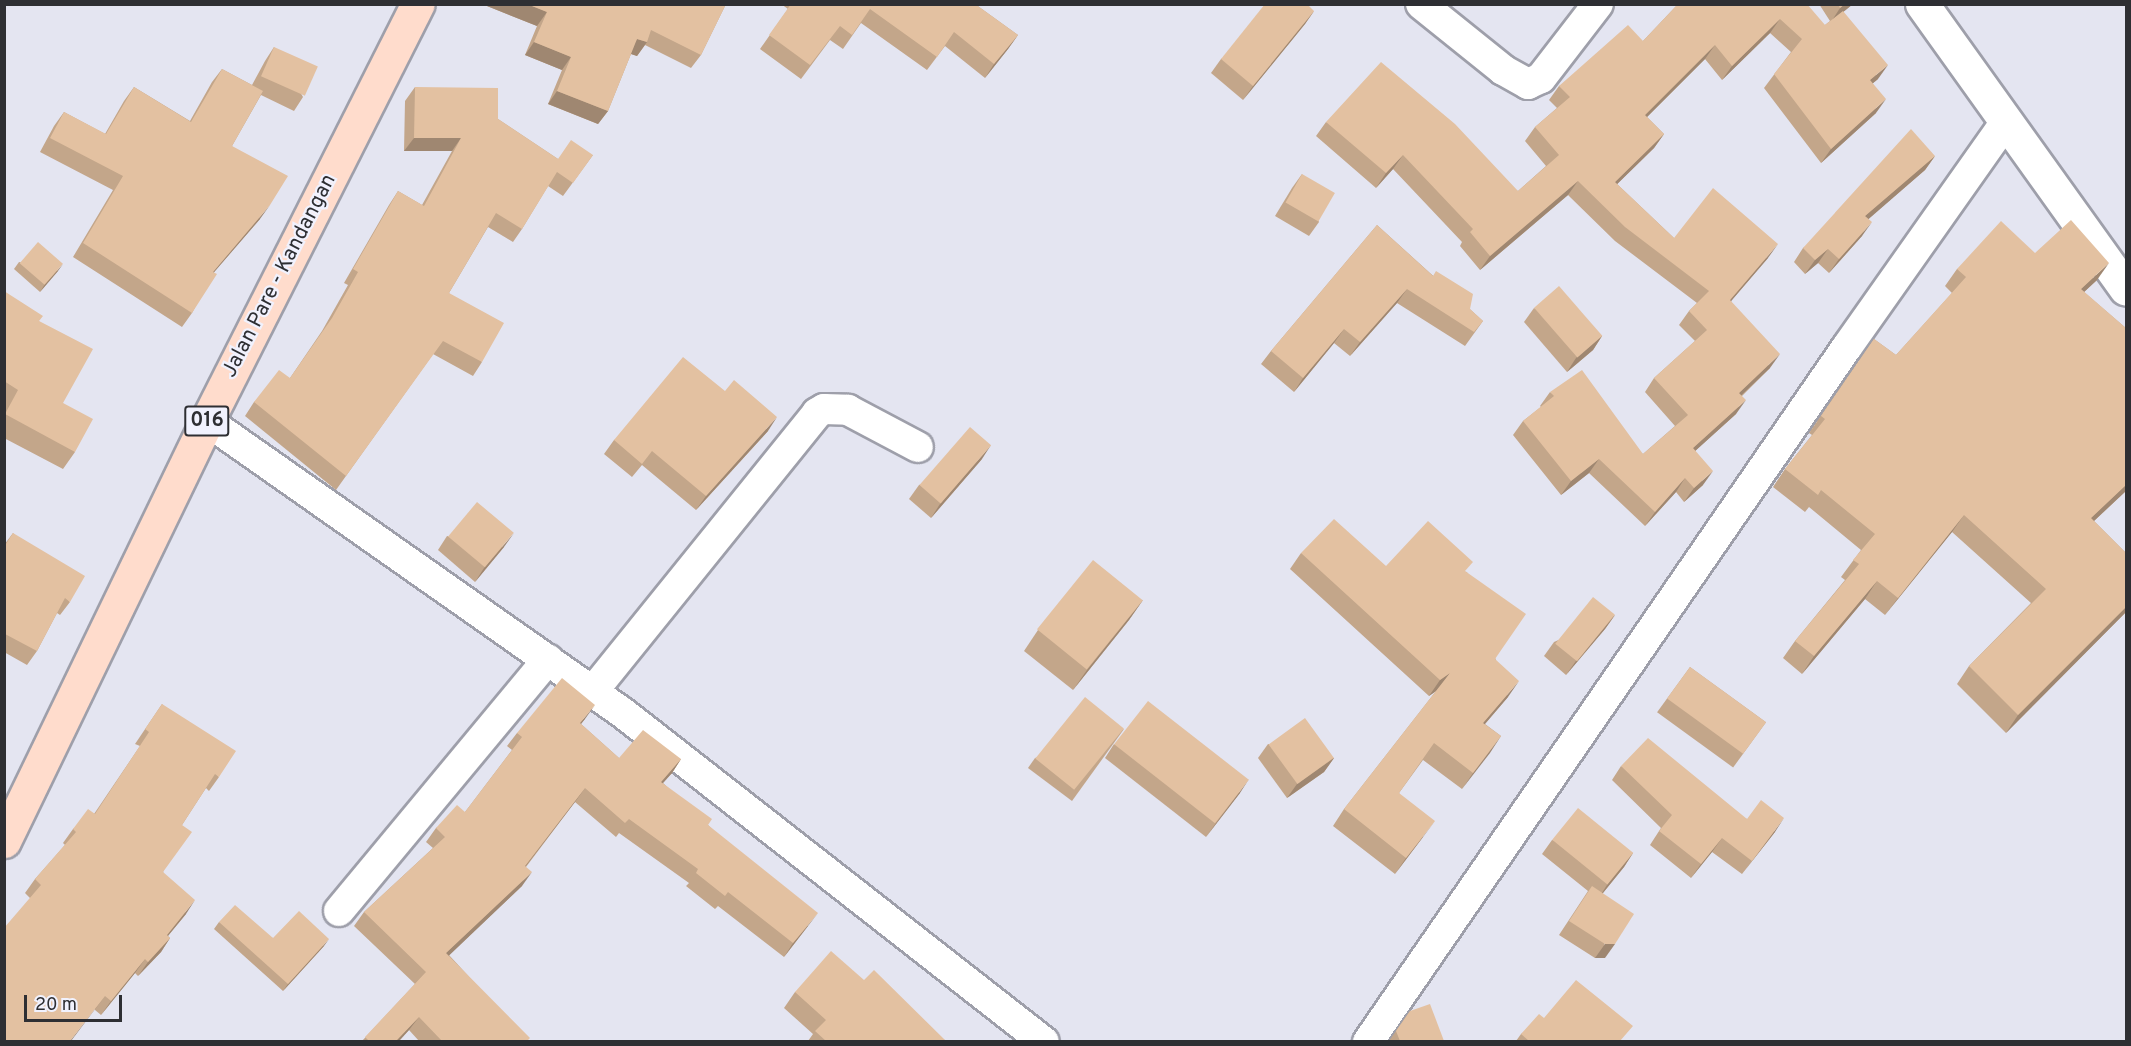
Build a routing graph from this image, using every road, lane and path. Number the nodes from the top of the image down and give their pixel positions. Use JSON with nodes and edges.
{"nodes":[{"id":1,"x":418,"y":4,"type":"edge"},
{"id":2,"x":1421,"y":4,"type":"edge"},
{"id":3,"x":1598,"y":4,"type":"edge"},
{"id":4,"x":1922,"y":4,"type":"edge"},
{"id":5,"x":2005,"y":123,"type":"junction"},
{"id":6,"x":2127,"y":289,"type":"edge"},
{"id":7,"x":207,"y":421,"type":"junction"},
{"id":8,"x":918,"y":447,"type":"dead end"},
{"id":9,"x":548,"y":659,"type":"junction"},
{"id":10,"x":593,"y":692,"type":"junction"},
{"id":11,"x":4,"y":841,"type":"edge"},
{"id":12,"x":339,"y":911,"type":"dead end"},
{"id":13,"x":1044,"y":1041,"type":"edge"},
{"id":14,"x":1368,"y":1041,"type":"edge"}],
"edges":[{"from":1,"to":7,"type":"main road","name":"Jalan Pare - Kandangan","number":"016"},
{"from":2,"to":3,"type":"street"},
{"from":4,"to":5,"type":"street"},
{"from":5,"to":6,"type":"street"},
{"from":5,"to":14,"type":"street"},
{"from":7,"to":9,"type":"street"},
{"from":7,"to":11,"type":"main road","name":"Jalan Pare - Kandangan","number":"016"},
{"from":8,"to":10,"type":"street"},
{"from":9,"to":10,"type":"street"},
{"from":9,"to":12,"type":"street"},
{"from":10,"to":13,"type":"street"}]}
